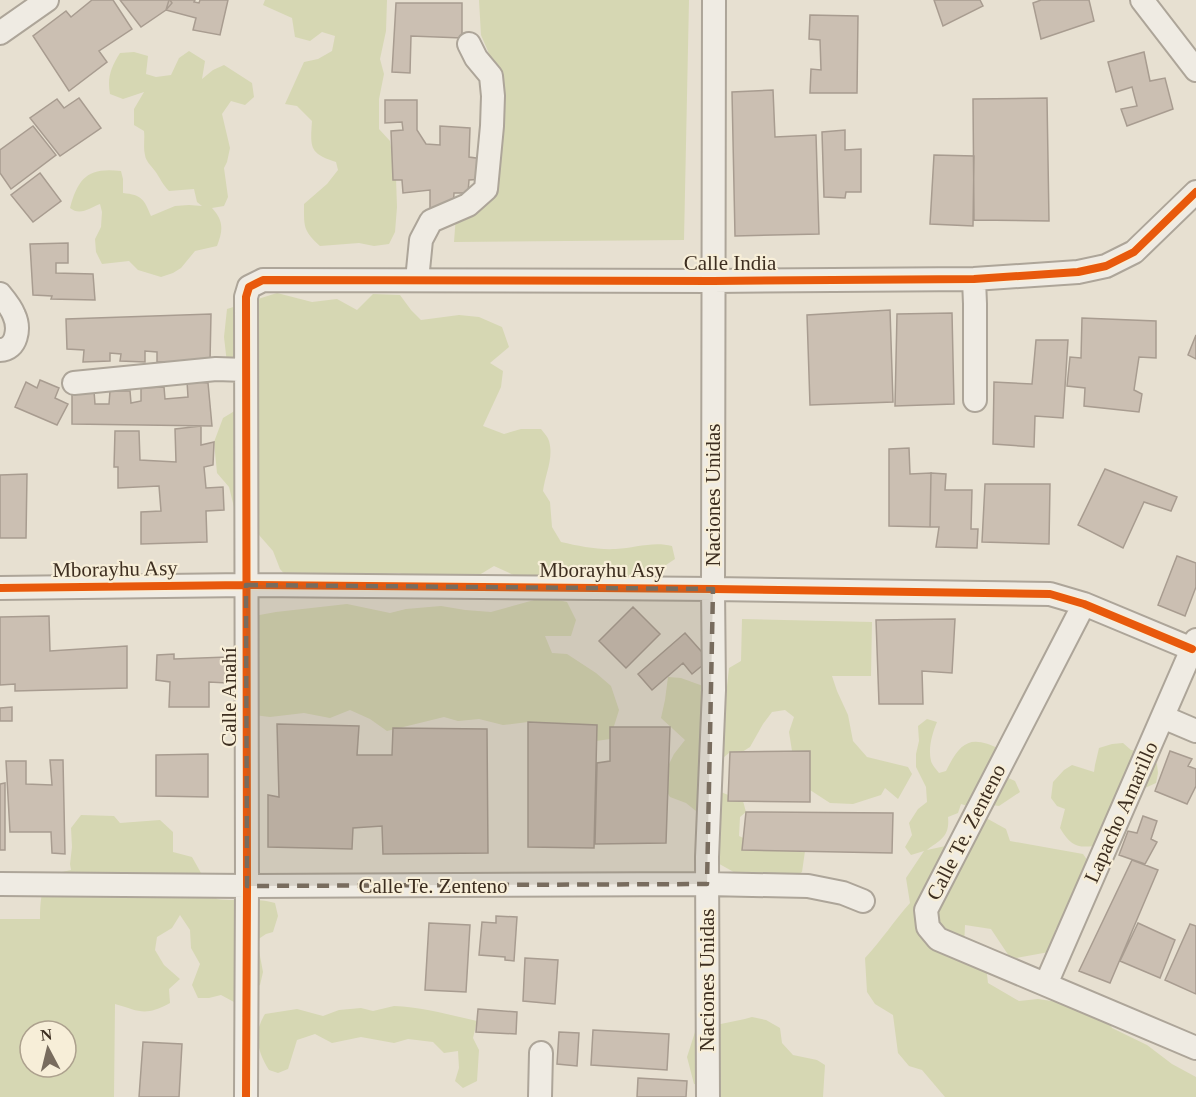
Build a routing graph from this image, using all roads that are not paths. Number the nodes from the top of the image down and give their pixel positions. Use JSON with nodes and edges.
{"nodes":[{"id":1,"x":47,"y":0,"type":"edge"},
{"id":2,"x":714,"y":0,"type":"edge"},
{"id":3,"x":1142,"y":0,"type":"edge"},
{"id":4,"x":0,"y":33,"type":"edge"},
{"id":5,"x":469,"y":44,"type":"dead end"},
{"id":6,"x":1196,"y":70,"type":"edge"},
{"id":7,"x":1196,"y":192,"type":"edge"},
{"id":8,"x":974,"y":279,"type":"junction"},
{"id":9,"x":417,"y":280,"type":"junction"},
{"id":10,"x":713,"y":281,"type":"junction"},
{"id":11,"x":0,"y":294,"type":"edge"},
{"id":12,"x":246,"y":297,"type":"joint"},
{"id":13,"x":0,"y":350,"type":"edge"},
{"id":14,"x":246,"y":370,"type":"junction"},
{"id":15,"x":74,"y":383,"type":"dead end"},
{"id":16,"x":975,"y":399,"type":"dead end"},
{"id":17,"x":246,"y":585,"type":"junction"},
{"id":18,"x":0,"y":588,"type":"edge"},
{"id":19,"x":713,"y":589,"type":"junction"},
{"id":20,"x":1084,"y":604,"type":"junction"},
{"id":21,"x":1194,"y":645,"type":"edge"},
{"id":22,"x":1163,"y":717,"type":"junction"},
{"id":23,"x":1196,"y":731,"type":"edge"},
{"id":24,"x":0,"y":884,"type":"edge"},
{"id":25,"x":707,"y":884,"type":"junction"},
{"id":26,"x":247,"y":886,"type":"junction"},
{"id":27,"x":863,"y":901,"type":"dead end"},
{"id":28,"x":1046,"y":984,"type":"junction"},
{"id":29,"x":1196,"y":1048,"type":"edge"},
{"id":30,"x":541,"y":1053,"type":"dead end"},
{"id":31,"x":246,"y":1097,"type":"edge"},
{"id":32,"x":540,"y":1097,"type":"edge"},
{"id":33,"x":708,"y":1097,"type":"edge"}],
"edges":[{"from":1,"to":4,"type":"street"},
{"from":2,"to":10,"type":"street","name":"Naciones Unidas"},
{"from":3,"to":6,"type":"street"},
{"from":5,"to":9,"type":"street"},
{"from":7,"to":8,"type":"street","name":"Calle India"},
{"from":8,"to":10,"type":"street","name":"Calle India"},
{"from":8,"to":16,"type":"street"},
{"from":9,"to":10,"type":"street","name":"Calle India"},
{"from":9,"to":12,"type":"street","name":"Calle India"},
{"from":10,"to":19,"type":"street","name":"Naciones Unidas"},
{"from":11,"to":13,"type":"street"},
{"from":12,"to":14,"type":"street","name":"Calle Anahí"},
{"from":14,"to":15,"type":"street"},
{"from":14,"to":17,"type":"street","name":"Calle Anahí"},
{"from":17,"to":18,"type":"street","name":"Mborayhu Asy"},
{"from":17,"to":19,"type":"street","name":"Mborayhu Asy"},
{"from":17,"to":26,"type":"street","name":"Calle Anahí"},
{"from":19,"to":20,"type":"street","name":"Mborayhu Asy"},
{"from":19,"to":25,"type":"street","name":"Naciones Unidas"},
{"from":20,"to":21,"type":"street","name":"Mborayhu Asy"},
{"from":20,"to":28,"type":"street","name":"Calle Te. Zenteno"},
{"from":21,"to":22,"type":"street","name":"Lapacho Amarillo"},
{"from":22,"to":23,"type":"street"},
{"from":22,"to":28,"type":"street","name":"Lapacho Amarillo"},
{"from":24,"to":26,"type":"street","name":"Calle Te. Zenteno"},
{"from":25,"to":26,"type":"street","name":"Calle Te. Zenteno"},
{"from":25,"to":27,"type":"street","name":"Calle Te. Zenteno"},
{"from":25,"to":33,"type":"street","name":"Naciones Unidas"},
{"from":26,"to":31,"type":"street","name":"Calle Anahí"},
{"from":28,"to":29,"type":"street","name":"Calle Te. Zenteno"},
{"from":30,"to":32,"type":"street"}]}
